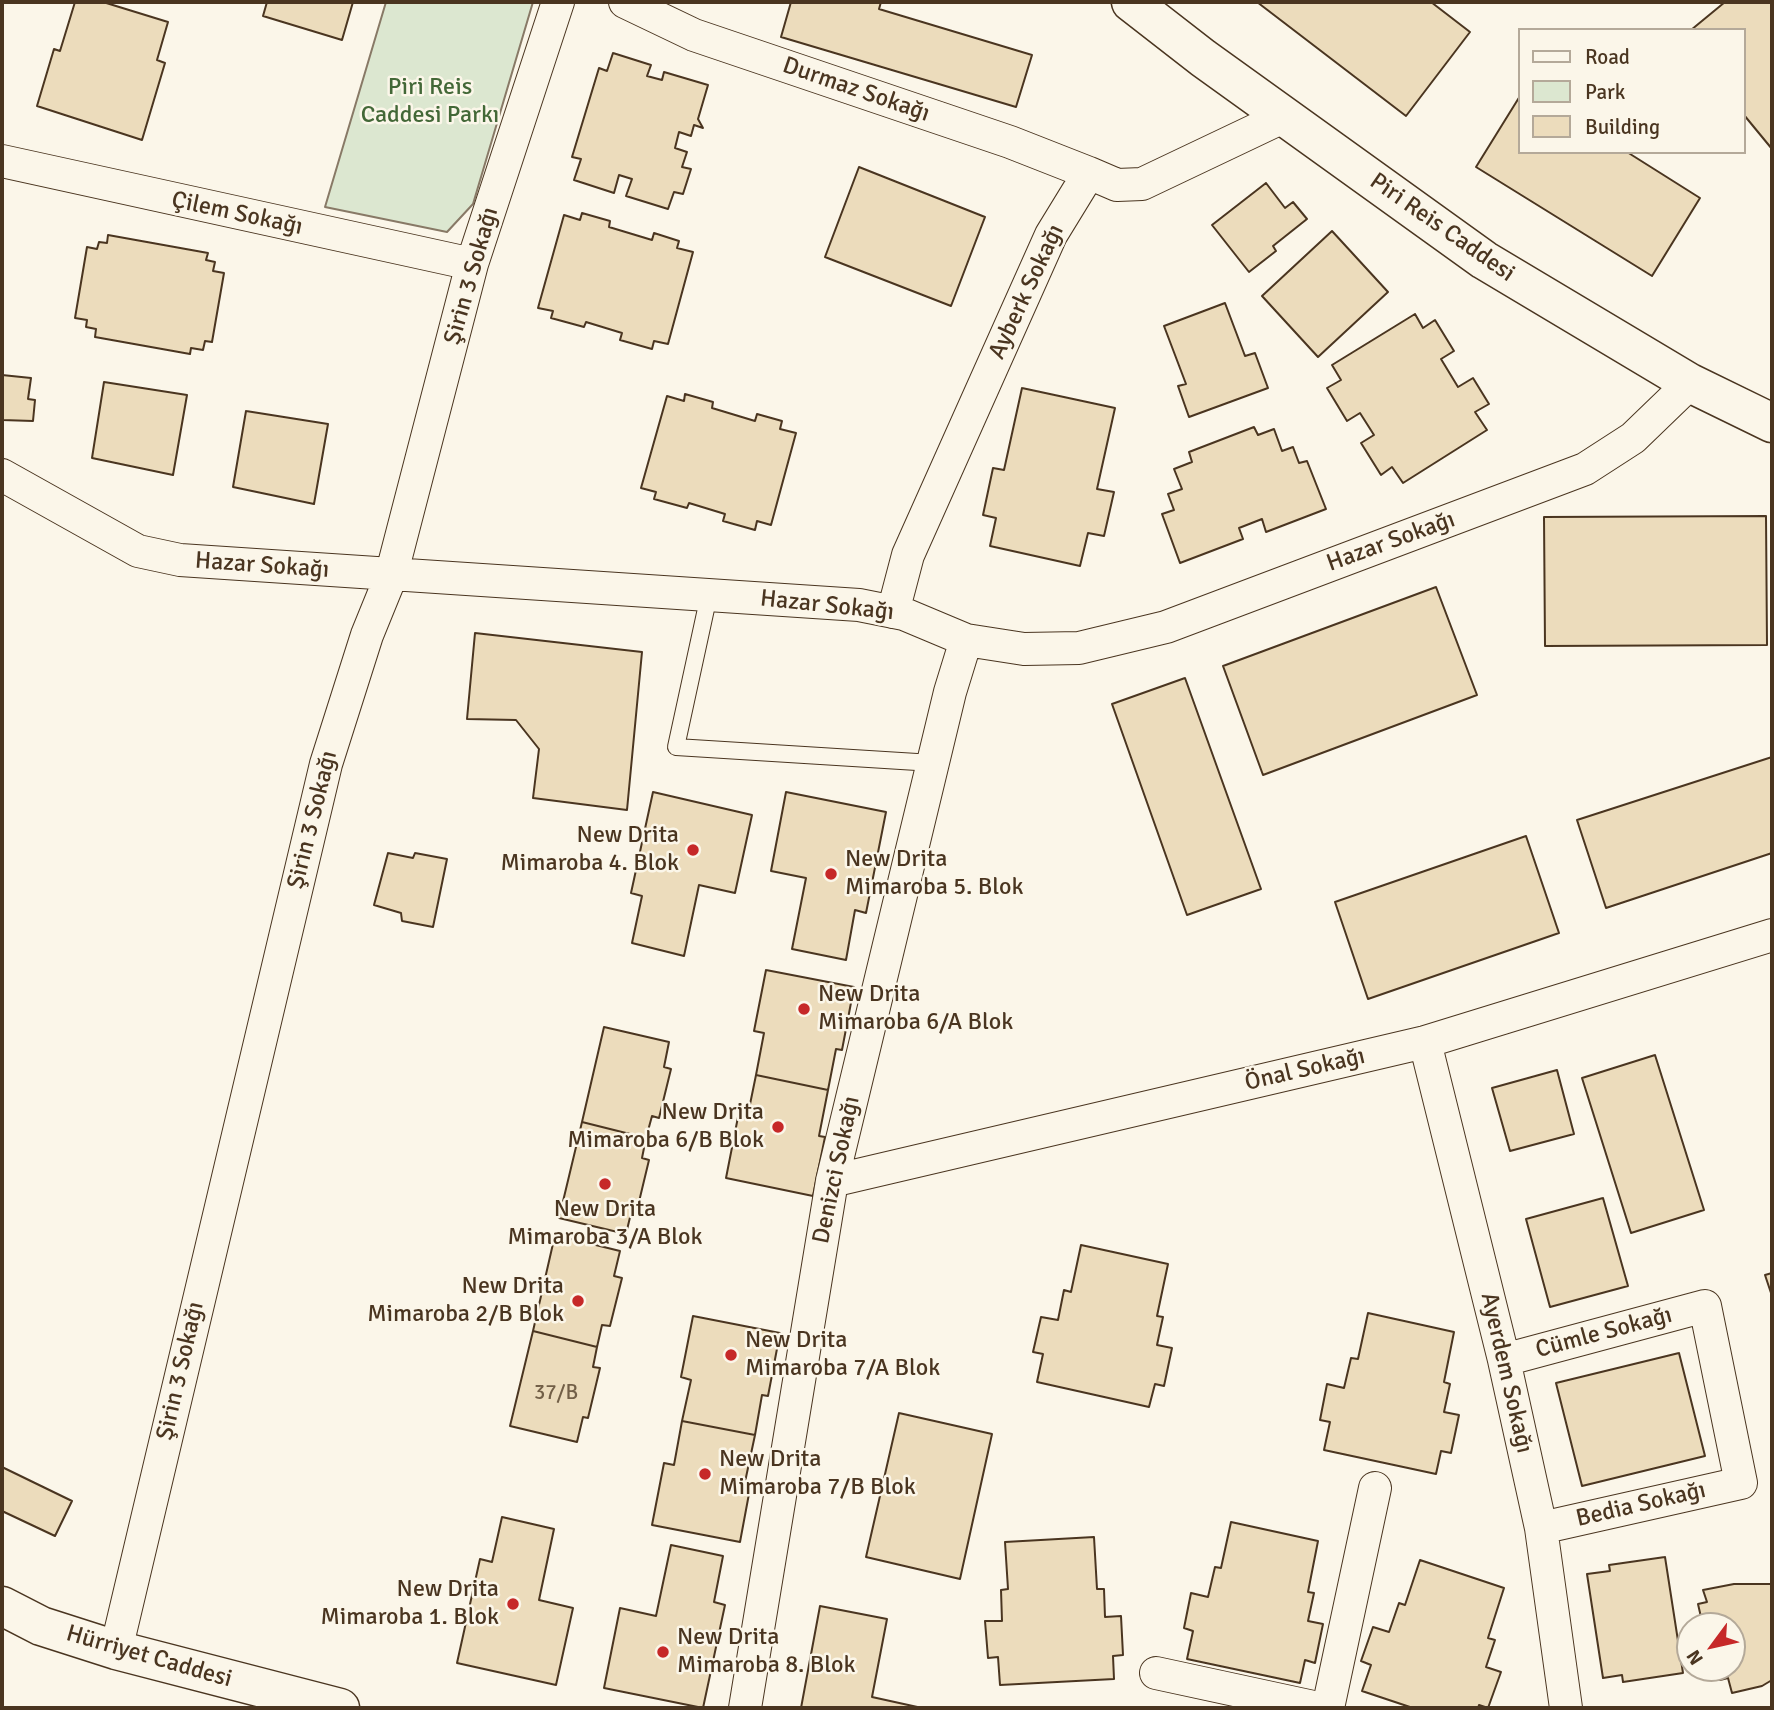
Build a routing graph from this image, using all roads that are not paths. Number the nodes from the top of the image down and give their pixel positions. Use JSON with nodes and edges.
{"nodes":[{"id":1,"x":558,"y":2,"type":"edge"},
{"id":2,"x":625,"y":2,"type":"edge"},
{"id":3,"x":1131,"y":2,"type":"edge"},
{"id":4,"x":1283,"y":117,"type":"junction"},
{"id":5,"x":2,"y":162,"type":"edge"},
{"id":6,"x":1089,"y":173,"type":"junction"},
{"id":7,"x":472,"y":264,"type":"junction"},
{"id":8,"x":1690,"y":383,"type":"junction"},
{"id":9,"x":1772,"y":423,"type":"edge"},
{"id":10,"x":2,"y":475,"type":"edge"},
{"id":11,"x":391,"y":576,"type":"junction"},
{"id":12,"x":709,"y":595,"type":"junction"},
{"id":13,"x":893,"y":612,"type":"junction"},
{"id":14,"x":966,"y":640,"type":"junction"},
{"id":15,"x":933,"y":763,"type":"junction"},
{"id":16,"x":1772,"y":935,"type":"edge"},
{"id":17,"x":1425,"y":1042,"type":"junction"},
{"id":18,"x":832,"y":1181,"type":"junction"},
{"id":19,"x":1504,"y":1360,"type":"junction"},
{"id":20,"x":1741,"y":1483,"type":"joint"},
{"id":21,"x":1375,"y":1488,"type":"dead end"},
{"id":22,"x":1541,"y":1528,"type":"junction"},
{"id":23,"x":2,"y":1606,"type":"edge"},
{"id":24,"x":116,"y":1650,"type":"junction"},
{"id":25,"x":1156,"y":1673,"type":"dead end"},
{"id":26,"x":268,"y":1700,"type":"edge"},
{"id":27,"x":340,"y":1708,"type":"edge"},
{"id":28,"x":745,"y":1708,"type":"edge"},
{"id":29,"x":1318,"y":1708,"type":"edge"},
{"id":30,"x":1328,"y":1708,"type":"edge"},
{"id":31,"x":1566,"y":1708,"type":"edge"}],
"edges":[{"from":1,"to":7,"type":"street","name":"Şirin 3 Sokağı"},
{"from":2,"to":6,"type":"street","name":"Durmaz Sokağı"},
{"from":3,"to":4,"type":"main road","name":"Piri Reis Caddesi"},
{"from":4,"to":6,"type":"street"},
{"from":4,"to":8,"type":"main road","name":"Piri Reis Caddesi"},
{"from":5,"to":7,"type":"street","name":"Çilem Sokağı"},
{"from":6,"to":13,"type":"street","name":"Ayberk Sokağı"},
{"from":7,"to":11,"type":"street","name":"Şirin 3 Sokağı"},
{"from":8,"to":9,"type":"main road","name":"Piri Reis Caddesi"},
{"from":8,"to":14,"type":"street","name":"Hazar Sokağı"},
{"from":10,"to":11,"type":"street","name":"Hazar Sokağı"},
{"from":11,"to":12,"type":"street","name":"Hazar Sokağı"},
{"from":11,"to":24,"type":"street","name":"Şirin 3 Sokağı"},
{"from":12,"to":13,"type":"street","name":"Hazar Sokağı"},
{"from":12,"to":15,"type":"lane"},
{"from":13,"to":14,"type":"street","name":"Hazar Sokağı"},
{"from":14,"to":15,"type":"street","name":"Denizci Sokağı"},
{"from":15,"to":18,"type":"street","name":"Denizci Sokağı"},
{"from":16,"to":17,"type":"street","name":"Önal Sokağı"},
{"from":17,"to":18,"type":"street","name":"Önal Sokağı"},
{"from":17,"to":19,"type":"street","name":"Ayerdem Sokağı"},
{"from":18,"to":28,"type":"street","name":"Denizci Sokağı"},
{"from":19,"to":20,"type":"street","name":"Cümle Sokağı"},
{"from":19,"to":22,"type":"street","name":"Ayerdem Sokağı"},
{"from":20,"to":22,"type":"street","name":"Bedia Sokağı"},
{"from":21,"to":30,"type":"street"},
{"from":22,"to":31,"type":"street","name":"Ayerdem Sokağı"},
{"from":23,"to":24,"type":"main road","name":"Hürriyet Caddesi"},
{"from":24,"to":26,"type":"main road","name":"Hürriyet Caddesi"},
{"from":25,"to":29,"type":"street"},
{"from":26,"to":27,"type":"main road","name":"Hürriyet Caddesi"}]}
